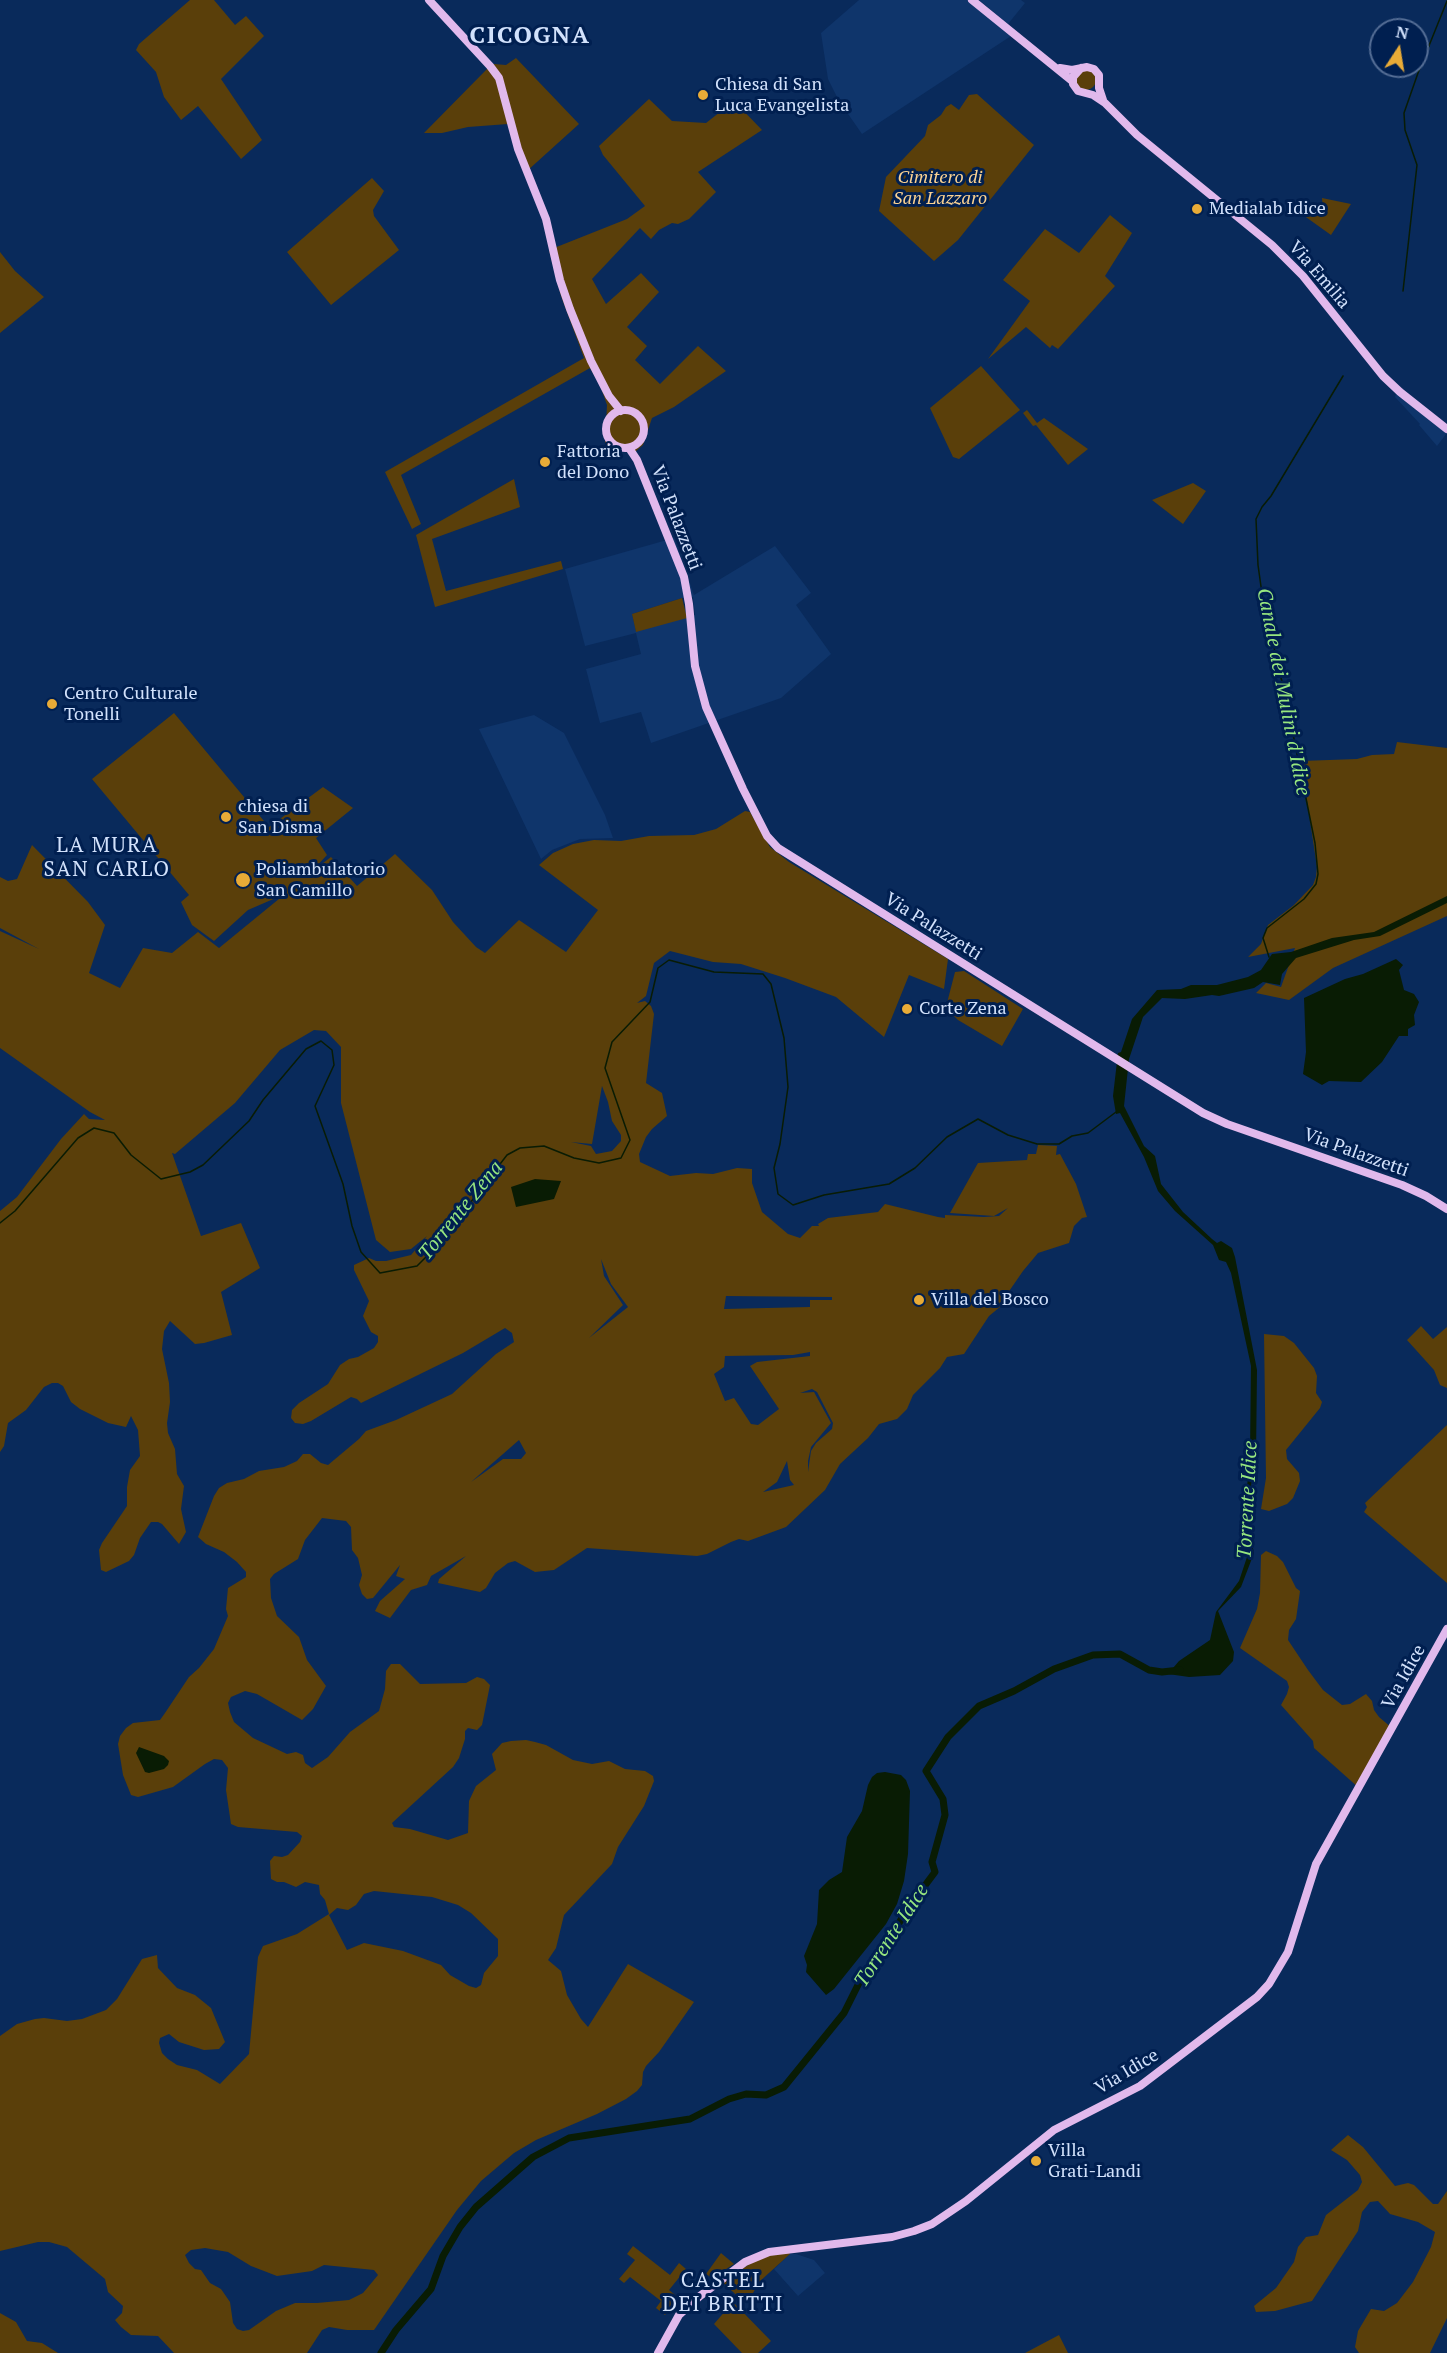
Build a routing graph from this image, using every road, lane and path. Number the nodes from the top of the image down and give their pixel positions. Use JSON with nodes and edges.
{"nodes":[{"id":1,"x":429,"y":0,"type":"edge"},
{"id":2,"x":972,"y":0,"type":"edge"},
{"id":3,"x":1058,"y":68,"type":"junction"},
{"id":4,"x":1081,"y":68,"type":"junction"},
{"id":5,"x":1072,"y":81,"type":"junction"},
{"id":6,"x":1099,"y":84,"type":"junction"},
{"id":7,"x":1089,"y":94,"type":"junction"},
{"id":8,"x":1105,"y":103,"type":"junction"},
{"id":9,"x":609,"y":396,"type":"junction"},
{"id":10,"x":621,"y":411,"type":"junction"},
{"id":11,"x":611,"y":416,"type":"junction"},
{"id":12,"x":1447,"y":429,"type":"edge"},
{"id":13,"x":639,"y":443,"type":"junction"},
{"id":14,"x":629,"y":448,"type":"junction"},
{"id":15,"x":637,"y":460,"type":"junction"},
{"id":16,"x":1447,"y":1209,"type":"edge"},
{"id":17,"x":1447,"y":1629,"type":"edge"},
{"id":18,"x":658,"y":2353,"type":"edge"}],
"edges":[{"from":1,"to":9,"type":"main road","name":"Via Palazzetti"},
{"from":2,"to":3,"type":"main road","name":"Via Emilia"},
{"from":3,"to":4,"type":"main road"},
{"from":3,"to":5,"type":"main road","name":"Via Emilia"},
{"from":4,"to":5,"type":"main road"},
{"from":4,"to":6,"type":"main road","name":"Via Emilia"},
{"from":5,"to":7,"type":"main road","name":"Via Emilia"},
{"from":6,"to":7,"type":"main road"},
{"from":6,"to":8,"type":"main road","name":"Via Emilia"},
{"from":7,"to":8,"type":"main road","name":"Via Emilia"},
{"from":8,"to":12,"type":"main road","name":"Via Emilia"},
{"from":9,"to":10,"type":"main road","name":"Via Palazzetti"},
{"from":9,"to":11,"type":"main road","name":"Via Palazzetti"},
{"from":10,"to":11,"type":"main road"},
{"from":10,"to":13,"type":"main road","name":"Via Palazzetti"},
{"from":11,"to":14,"type":"main road","name":"Via Palazzetti"},
{"from":13,"to":14,"type":"main road"},
{"from":13,"to":15,"type":"main road","name":"Via Palazzetti"},
{"from":14,"to":15,"type":"main road","name":"Via Palazzetti"},
{"from":15,"to":16,"type":"main road","name":"Via Palazzetti"},
{"from":17,"to":18,"type":"main road","name":"Via Idice"}]}
